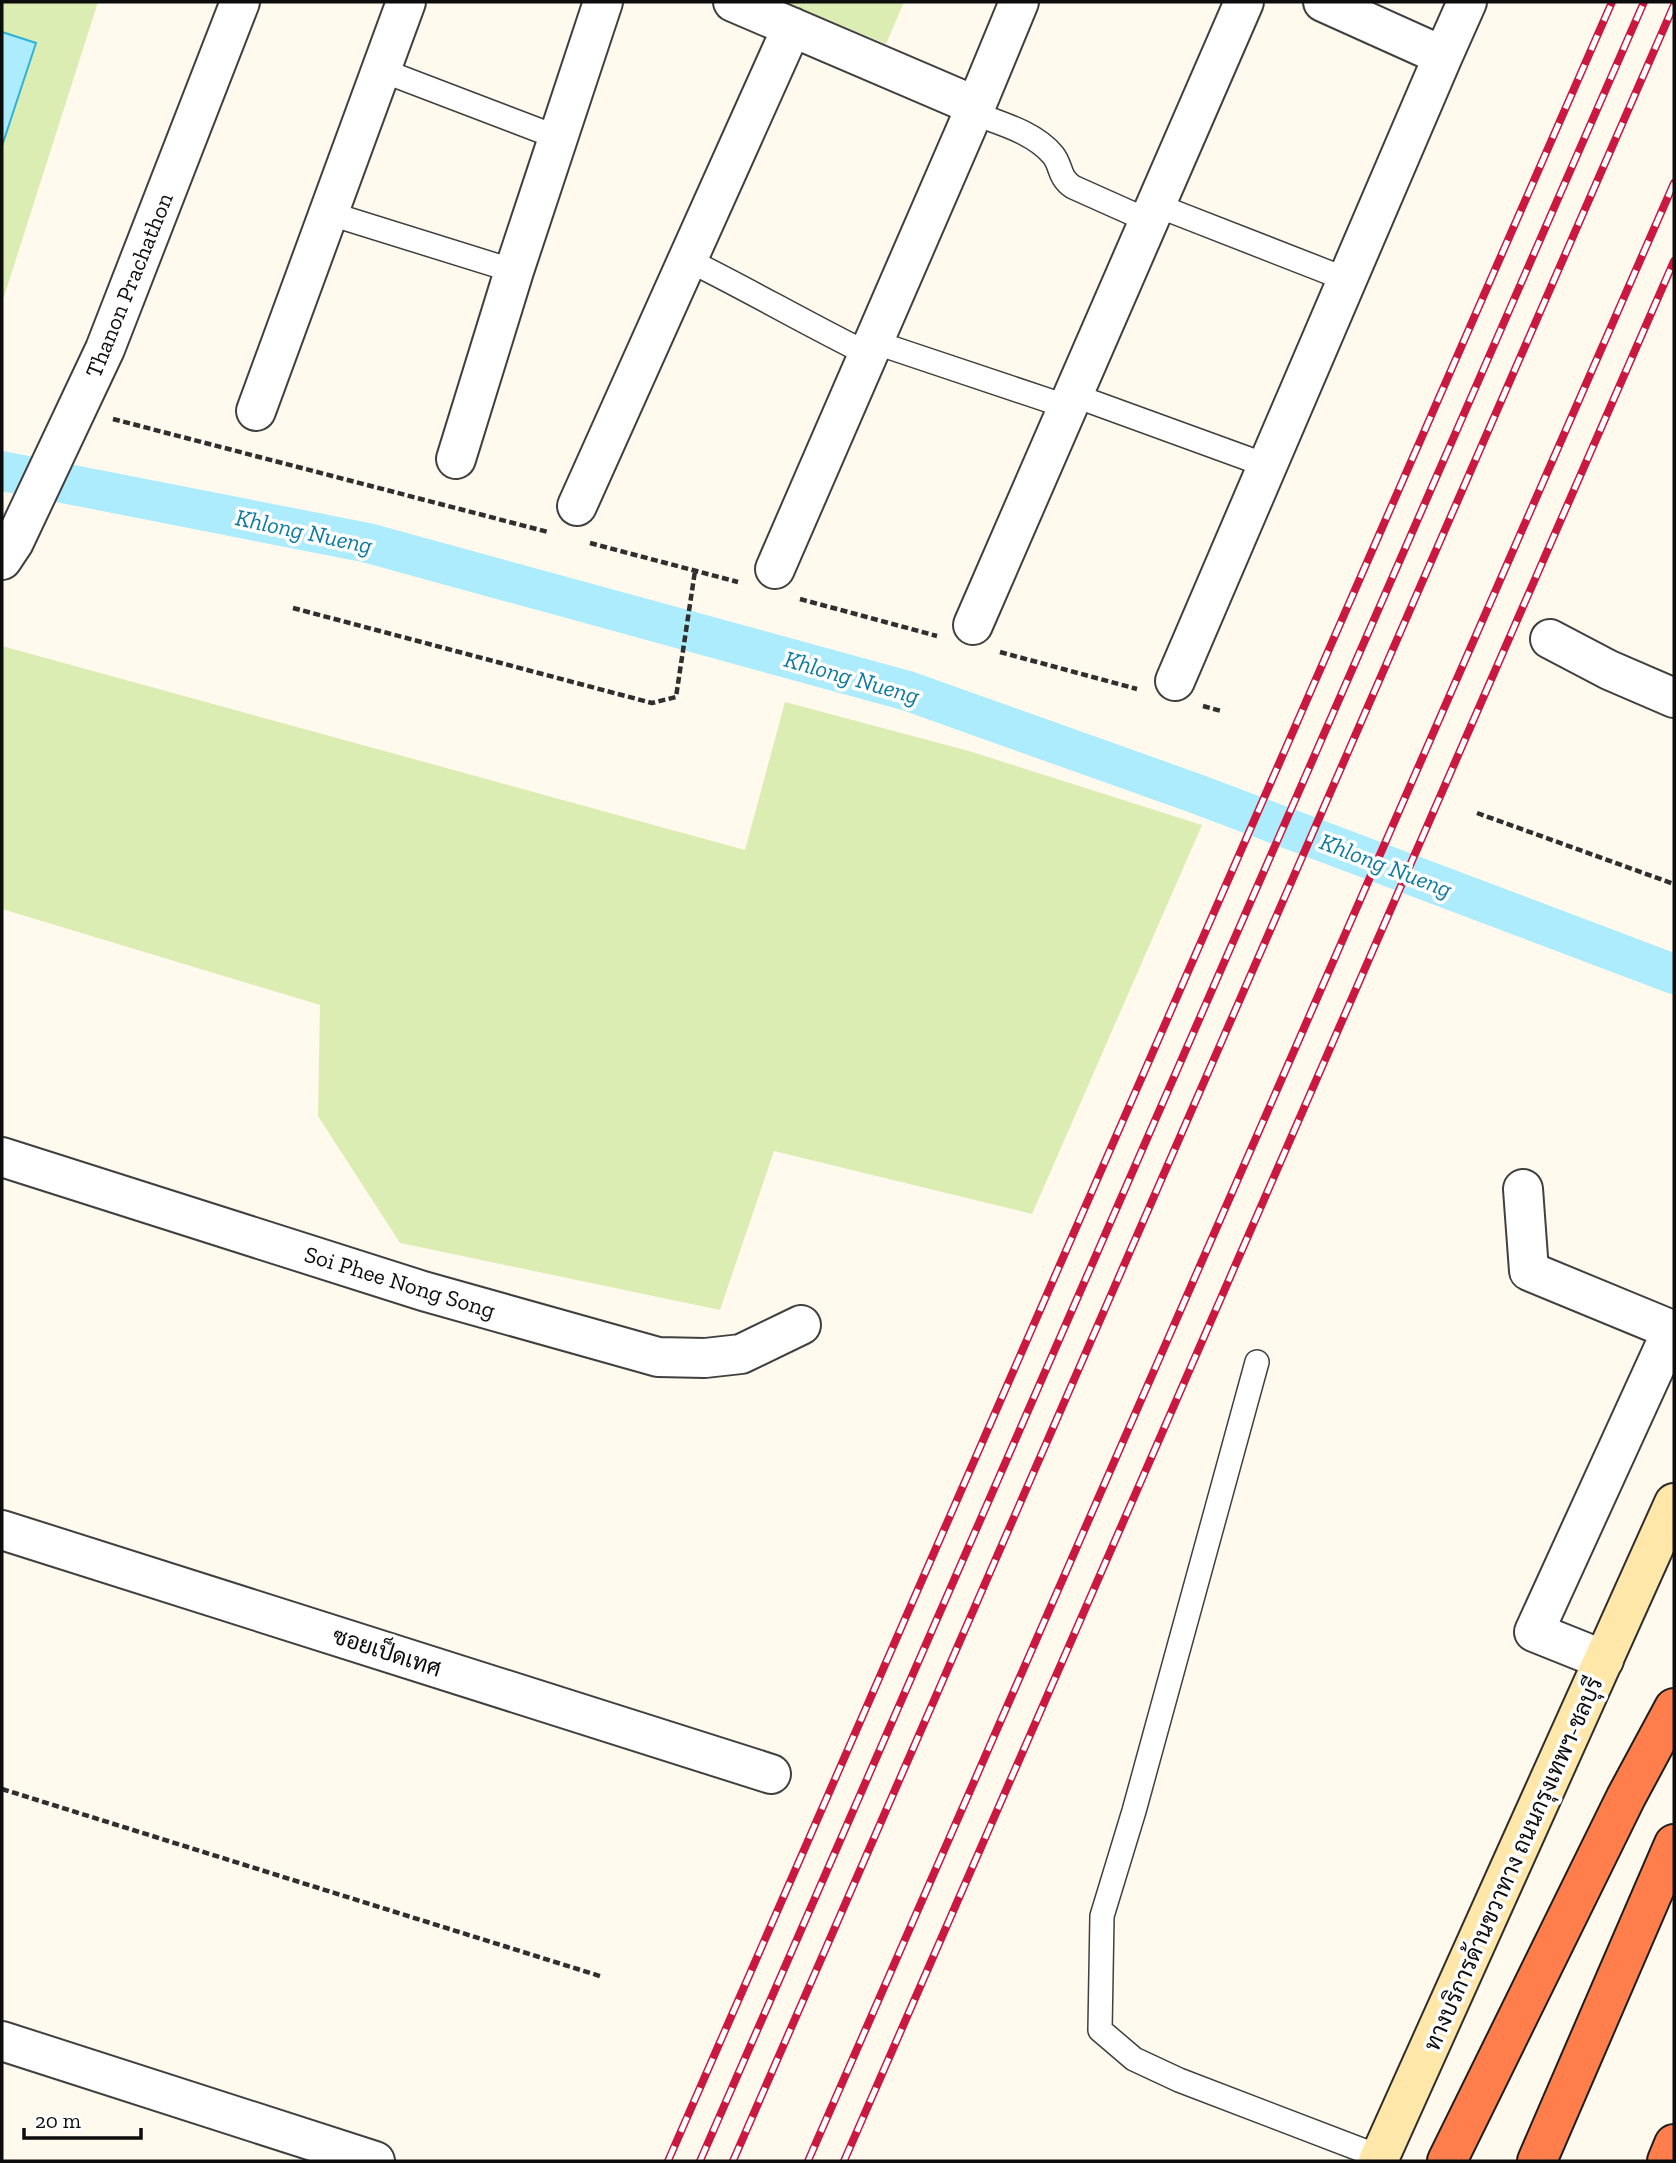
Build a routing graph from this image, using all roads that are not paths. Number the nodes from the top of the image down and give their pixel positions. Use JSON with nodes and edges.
{"nodes":[{"id":1,"x":240,"y":2,"type":"edge"},
{"id":2,"x":406,"y":2,"type":"edge"},
{"id":3,"x":603,"y":2,"type":"edge"},
{"id":4,"x":733,"y":2,"type":"edge"},
{"id":5,"x":1019,"y":2,"type":"edge"},
{"id":6,"x":1244,"y":2,"type":"edge"},
{"id":7,"x":1323,"y":2,"type":"edge"},
{"id":8,"x":1468,"y":2,"type":"edge"},
{"id":9,"x":792,"y":27,"type":"junction"},
{"id":10,"x":1443,"y":56,"type":"junction"},
{"id":11,"x":381,"y":70,"type":"junction"},
{"id":12,"x":974,"y":109,"type":"junction"},
{"id":13,"x":559,"y":138,"type":"junction"},
{"id":14,"x":328,"y":213,"type":"junction"},
{"id":15,"x":1153,"y":213,"type":"junction"},
{"id":16,"x":688,"y":260,"type":"junction"},
{"id":17,"x":514,"y":271,"type":"junction"},
{"id":18,"x":1348,"y":280,"type":"junction"},
{"id":19,"x":871,"y":348,"type":"junction"},
{"id":20,"x":1070,"y":401,"type":"junction"},
{"id":21,"x":256,"y":411,"type":"dead end"},
{"id":22,"x":456,"y":459,"type":"dead end"},
{"id":23,"x":1268,"y":466,"type":"junction"},
{"id":24,"x":570,"y":527,"type":"road end"},
{"id":25,"x":8,"y":551,"type":"edge"},
{"id":26,"x":771,"y":584,"type":"road end"},
{"id":27,"x":967,"y":637,"type":"road end"},
{"id":28,"x":1550,"y":639,"type":"dead end"},
{"id":29,"x":1170,"y":692,"type":"road end"},
{"id":30,"x":1674,"y":698,"type":"edge"},
{"id":31,"x":2,"y":1157,"type":"edge"},
{"id":32,"x":1523,"y":1189,"type":"dead end"},
{"id":33,"x":801,"y":1325,"type":"dead end"},
{"id":34,"x":1257,"y":1362,"type":"dead end"},
{"id":35,"x":1674,"y":1503,"type":"edge"},
{"id":36,"x":2,"y":1530,"type":"edge"},
{"id":37,"x":1660,"y":1569,"type":"edge"},
{"id":38,"x":1604,"y":1660,"type":"junction"},
{"id":39,"x":1674,"y":1708,"type":"edge"},
{"id":40,"x":772,"y":1774,"type":"dead end"},
{"id":41,"x":1674,"y":1844,"type":"edge"},
{"id":42,"x":2,"y":2041,"type":"edge"},
{"id":43,"x":1674,"y":2144,"type":"edge"},
{"id":44,"x":1379,"y":2159,"type":"edge"},
{"id":45,"x":375,"y":2161,"type":"edge"},
{"id":46,"x":1447,"y":2161,"type":"edge"},
{"id":47,"x":1538,"y":2161,"type":"edge"},
{"id":48,"x":1667,"y":2161,"type":"edge"}],
"edges":[{"from":1,"to":25,"type":"street","name":"Thanon Prachathon"},
{"from":2,"to":11,"type":"street"},
{"from":3,"to":13,"type":"street"},
{"from":4,"to":9,"type":"street"},
{"from":5,"to":12,"type":"street"},
{"from":6,"to":15,"type":"street"},
{"from":7,"to":10,"type":"street"},
{"from":8,"to":10,"type":"street"},
{"from":9,"to":12,"type":"street"},
{"from":9,"to":16,"type":"street"},
{"from":10,"to":18,"type":"street"},
{"from":11,"to":13,"type":"lane"},
{"from":11,"to":14,"type":"street"},
{"from":12,"to":15,"type":"lane"},
{"from":12,"to":19,"type":"street"},
{"from":13,"to":17,"type":"street"},
{"from":14,"to":17,"type":"lane"},
{"from":14,"to":21,"type":"street"},
{"from":15,"to":18,"type":"lane"},
{"from":15,"to":20,"type":"street"},
{"from":16,"to":19,"type":"lane"},
{"from":16,"to":24,"type":"street"},
{"from":17,"to":22,"type":"street"},
{"from":18,"to":23,"type":"street"},
{"from":19,"to":20,"type":"lane"},
{"from":19,"to":26,"type":"street"},
{"from":20,"to":23,"type":"lane"},
{"from":20,"to":27,"type":"street"},
{"from":23,"to":29,"type":"street"},
{"from":28,"to":30,"type":"street"},
{"from":31,"to":33,"type":"street","name":"Soi Phee Nong Song"},
{"from":32,"to":38,"type":"street"},
{"from":34,"to":44,"type":"lane"},
{"from":35,"to":37,"type":"main road","name":"ทางบริการด้านขวาทาง ถนนกรุงเทพฯ-ชลบุรี"},
{"from":36,"to":40,"type":"street","name":"ซอยเป็ดเทศ"},
{"from":37,"to":38,"type":"main road","name":"ทางบริการด้านขวาทาง ถนนกรุงเทพฯ-ชลบุรี"},
{"from":38,"to":44,"type":"main road","name":"ทางบริการด้านขวาทาง ถนนกรุงเทพฯ-ชลบุรี"},
{"from":39,"to":46,"type":"highway"},
{"from":41,"to":47,"type":"highway"},
{"from":42,"to":45,"type":"street"},
{"from":43,"to":48,"type":"highway"}]}
